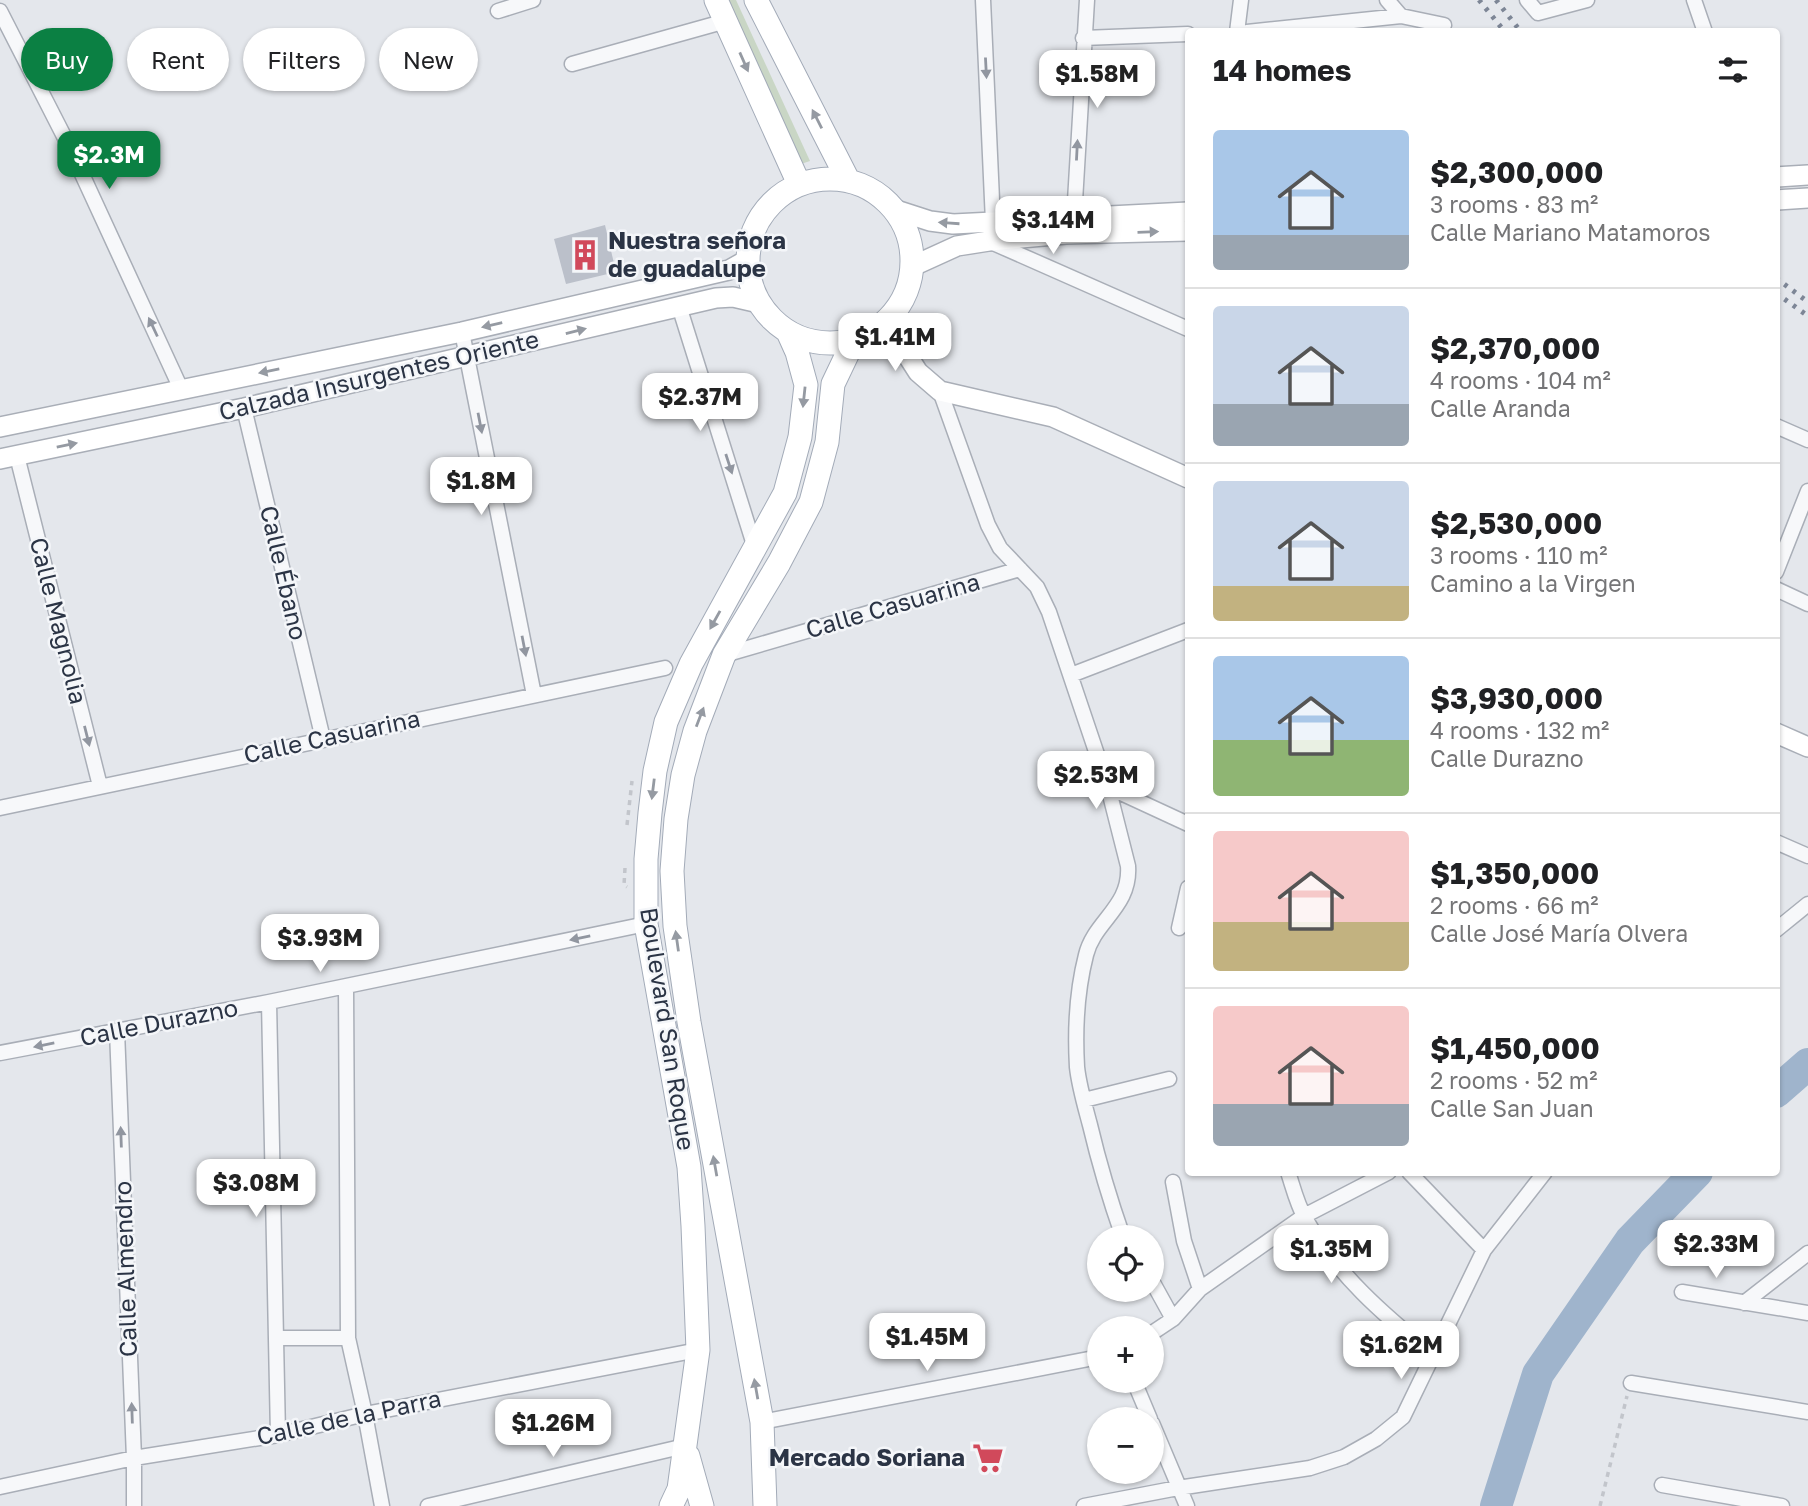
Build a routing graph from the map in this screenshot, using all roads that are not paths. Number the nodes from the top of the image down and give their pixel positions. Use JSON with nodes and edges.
{"nodes":[{"id":1,"x":716,"y":0,"type":"edge"},
{"id":2,"x":756,"y":0,"type":"edge"},
{"id":3,"x":983,"y":0,"type":"edge"},
{"id":4,"x":1087,"y":0,"type":"edge"},
{"id":5,"x":1241,"y":0,"type":"edge"},
{"id":6,"x":1387,"y":0,"type":"edge"},
{"id":7,"x":1527,"y":0,"type":"edge"},
{"id":8,"x":1587,"y":0,"type":"edge"},
{"id":9,"x":1694,"y":0,"type":"edge"},
{"id":10,"x":524,"y":1,"type":"edge"},
{"id":11,"x":0,"y":10,"type":"edge"},
{"id":12,"x":498,"y":11,"type":"dead end"},
{"id":13,"x":1401,"y":16,"type":"junction"},
{"id":14,"x":726,"y":21,"type":"junction"},
{"id":15,"x":1444,"y":25,"type":"dead end"},
{"id":16,"x":1238,"y":28,"type":"edge"},
{"id":17,"x":1286,"y":28,"type":"edge"},
{"id":18,"x":1704,"y":28,"type":"edge"},
{"id":19,"x":1185,"y":34,"type":"edge"},
{"id":20,"x":1083,"y":38,"type":"junction"},
{"id":21,"x":572,"y":64,"type":"dead end"},
{"id":22,"x":1808,"y":175,"type":"edge"},
{"id":23,"x":1780,"y":177,"type":"edge"},
{"id":24,"x":848,"y":180,"type":"junction"},
{"id":25,"x":799,"y":184,"type":"junction"},
{"id":26,"x":1808,"y":198,"type":"edge"},
{"id":27,"x":1780,"y":200,"type":"edge"},
{"id":28,"x":896,"y":210,"type":"junction"},
{"id":29,"x":1185,"y":212,"type":"edge"},
{"id":30,"x":1074,"y":218,"type":"junction"},
{"id":31,"x":1185,"y":231,"type":"edge"},
{"id":32,"x":991,"y":232,"type":"junction"},
{"id":33,"x":747,"y":260,"type":"junction"},
{"id":34,"x":913,"y":266,"type":"junction"},
{"id":35,"x":759,"y":303,"type":"junction"},
{"id":36,"x":679,"y":306,"type":"junction"},
{"id":37,"x":886,"y":322,"type":"junction"},
{"id":38,"x":1185,"y":328,"type":"edge"},
{"id":39,"x":462,"y":332,"type":"junction"},
{"id":40,"x":788,"y":332,"type":"junction"},
{"id":41,"x":854,"y":340,"type":"junction"},
{"id":42,"x":467,"y":357,"type":"junction"},
{"id":43,"x":181,"y":389,"type":"junction"},
{"id":44,"x":940,"y":391,"type":"junction"},
{"id":45,"x":244,"y":408,"type":"junction"},
{"id":46,"x":0,"y":427,"type":"edge"},
{"id":47,"x":1780,"y":428,"type":"edge"},
{"id":48,"x":1808,"y":440,"type":"edge"},
{"id":49,"x":9,"y":458,"type":"edge"},
{"id":50,"x":1185,"y":477,"type":"edge"},
{"id":51,"x":1808,"y":491,"type":"edge"},
{"id":52,"x":756,"y":549,"type":"junction"},
{"id":53,"x":1780,"y":562,"type":"edge"},
{"id":54,"x":1020,"y":569,"type":"junction"},
{"id":55,"x":1780,"y":591,"type":"edge"},
{"id":56,"x":1808,"y":604,"type":"edge"},
{"id":57,"x":1185,"y":631,"type":"edge"},
{"id":58,"x":724,"y":655,"type":"junction"},
{"id":59,"x":665,"y":668,"type":"dead end"},
{"id":60,"x":1071,"y":675,"type":"junction"},
{"id":61,"x":534,"y":695,"type":"junction"},
{"id":62,"x":1780,"y":735,"type":"edge"},
{"id":63,"x":323,"y":739,"type":"junction"},
{"id":64,"x":1808,"y":747,"type":"edge"},
{"id":65,"x":100,"y":786,"type":"junction"},
{"id":66,"x":1108,"y":787,"type":"junction"},
{"id":67,"x":0,"y":808,"type":"edge"},
{"id":68,"x":1185,"y":823,"type":"edge"},
{"id":69,"x":1780,"y":844,"type":"edge"},
{"id":70,"x":1808,"y":856,"type":"edge"},
{"id":71,"x":1185,"y":901,"type":"edge"},
{"id":72,"x":1808,"y":904,"type":"edge"},
{"id":73,"x":646,"y":924,"type":"junction"},
{"id":74,"x":1780,"y":927,"type":"edge"},
{"id":75,"x":1179,"y":928,"type":"dead end"},
{"id":76,"x":346,"y":986,"type":"junction"},
{"id":77,"x":270,"y":1002,"type":"junction"},
{"id":78,"x":117,"y":1031,"type":"junction"},
{"id":79,"x":0,"y":1053,"type":"edge"},
{"id":80,"x":1169,"y":1079,"type":"dead end"},
{"id":81,"x":1084,"y":1100,"type":"junction"},
{"id":82,"x":1289,"y":1176,"type":"edge"},
{"id":83,"x":1381,"y":1176,"type":"edge"},
{"id":84,"x":1413,"y":1176,"type":"edge"},
{"id":85,"x":1540,"y":1176,"type":"edge"},
{"id":86,"x":1173,"y":1182,"type":"dead end"},
{"id":87,"x":1304,"y":1216,"type":"junction"},
{"id":88,"x":1119,"y":1225,"type":"edge"},
{"id":89,"x":1484,"y":1250,"type":"junction"},
{"id":90,"x":1808,"y":1253,"type":"edge"},
{"id":91,"x":1200,"y":1289,"type":"junction"},
{"id":92,"x":1682,"y":1292,"type":"dead end"},
{"id":93,"x":1163,"y":1302,"type":"edge"},
{"id":94,"x":1744,"y":1303,"type":"junction"},
{"id":95,"x":1808,"y":1313,"type":"edge"},
{"id":96,"x":1173,"y":1319,"type":"junction"},
{"id":97,"x":1164,"y":1325,"type":"edge"},
{"id":98,"x":276,"y":1338,"type":"junction"},
{"id":99,"x":348,"y":1338,"type":"junction"},
{"id":100,"x":698,"y":1350,"type":"junction"},
{"id":101,"x":1433,"y":1355,"type":"junction"},
{"id":102,"x":1087,"y":1359,"type":"edge"},
{"id":103,"x":1631,"y":1382,"type":"road end"},
{"id":104,"x":1808,"y":1412,"type":"edge"},
{"id":105,"x":365,"y":1414,"type":"junction"},
{"id":106,"x":762,"y":1422,"type":"junction"},
{"id":107,"x":278,"y":1435,"type":"junction"},
{"id":108,"x":685,"y":1446,"type":"junction"},
{"id":109,"x":1164,"y":1453,"type":"edge"},
{"id":110,"x":134,"y":1458,"type":"junction"},
{"id":111,"x":1662,"y":1485,"type":"dead end"},
{"id":112,"x":0,"y":1487,"type":"edge"},
{"id":113,"x":1178,"y":1488,"type":"junction"},
{"id":114,"x":134,"y":1506,"type":"edge"},
{"id":115,"x":382,"y":1506,"type":"edge"},
{"id":116,"x":428,"y":1506,"type":"edge"},
{"id":117,"x":671,"y":1506,"type":"edge"},
{"id":118,"x":702,"y":1506,"type":"edge"},
{"id":119,"x":765,"y":1506,"type":"edge"},
{"id":120,"x":1084,"y":1506,"type":"edge"},
{"id":121,"x":1187,"y":1506,"type":"edge"},
{"id":122,"x":1782,"y":1506,"type":"edge"}],
"edges":[{"from":1,"to":14,"type":"main road"},
{"from":24,"to":2,"type":"main road","one_way":true},
{"from":3,"to":32,"type":"street","one_way":true},
{"from":4,"to":20,"type":"street"},
{"from":5,"to":16,"type":"street"},
{"from":6,"to":13,"type":"street"},
{"from":7,"to":8,"type":"street"},
{"from":9,"to":18,"type":"street"},
{"from":10,"to":12,"type":"street"},
{"from":43,"to":11,"type":"street","one_way":true},
{"from":13,"to":15,"type":"street"},
{"from":13,"to":17,"type":"street"},
{"from":14,"to":21,"type":"street"},
{"from":14,"to":25,"type":"main road","one_way":true},
{"from":19,"to":20,"type":"street"},
{"from":30,"to":20,"type":"street","one_way":true},
{"from":22,"to":23,"type":"main road"},
{"from":24,"to":25,"type":"main road"},
{"from":24,"to":28,"type":"main road"},
{"from":25,"to":33,"type":"main road"},
{"from":26,"to":27,"type":"main road"},
{"from":32,"to":28,"type":"main road","one_way":true},
{"from":28,"to":34,"type":"main road"},
{"from":29,"to":30,"type":"main road"},
{"from":30,"to":32,"type":"main road"},
{"from":32,"to":31,"type":"main road","one_way":true},
{"from":32,"to":34,"type":"main road"},
{"from":32,"to":38,"type":"street"},
{"from":33,"to":35,"type":"main road"},
{"from":33,"to":39,"type":"main road","name":"Calzada Insurgentes Oriente","one_way":true},
{"from":34,"to":37,"type":"main road"},
{"from":35,"to":36,"type":"main road","name":"Calzada Insurgentes Oriente"},
{"from":35,"to":40,"type":"main road"},
{"from":42,"to":36,"type":"main road","name":"Calzada Insurgentes Oriente","one_way":true},
{"from":36,"to":52,"type":"street","one_way":true},
{"from":37,"to":41,"type":"main road"},
{"from":37,"to":44,"type":"main road"},
{"from":39,"to":42,"type":"street"},
{"from":39,"to":43,"type":"main road","name":"Calzada Insurgentes Oriente","one_way":true},
{"from":40,"to":41,"type":"main road"},
{"from":40,"to":52,"type":"main road","name":"Boulevard San Roque","one_way":true},
{"from":41,"to":58,"type":"main road","name":"Boulevard San Roque"},
{"from":42,"to":45,"type":"main road","name":"Calzada Insurgentes Oriente"},
{"from":42,"to":61,"type":"street","one_way":true},
{"from":43,"to":46,"type":"main road","name":"Calzada Insurgentes Oriente"},
{"from":44,"to":50,"type":"main road"},
{"from":44,"to":54,"type":"street"},
{"from":49,"to":45,"type":"main road","name":"Calzada Insurgentes Oriente","one_way":true},
{"from":45,"to":63,"type":"street","name":"Calle Ébano"},
{"from":47,"to":48,"type":"street"},
{"from":49,"to":65,"type":"street","name":"Calle Magnolia","one_way":true},
{"from":51,"to":53,"type":"street"},
{"from":52,"to":73,"type":"main road","name":"Boulevard San Roque","one_way":true},
{"from":54,"to":58,"type":"street","name":"Calle Casuarina"},
{"from":54,"to":60,"type":"street"},
{"from":55,"to":56,"type":"street"},
{"from":57,"to":60,"type":"street"},
{"from":106,"to":58,"type":"main road","name":"Boulevard San Roque","one_way":true},
{"from":59,"to":61,"type":"street","name":"Calle Casuarina"},
{"from":60,"to":66,"type":"street"},
{"from":61,"to":63,"type":"street","name":"Calle Casuarina"},
{"from":62,"to":64,"type":"main road"},
{"from":63,"to":65,"type":"street","name":"Calle Casuarina"},
{"from":65,"to":67,"type":"street","name":"Calle Casuarina"},
{"from":66,"to":68,"type":"street"},
{"from":66,"to":81,"type":"street"},
{"from":69,"to":70,"type":"street"},
{"from":71,"to":75,"type":"street"},
{"from":72,"to":74,"type":"street"},
{"from":73,"to":76,"type":"street","name":"Calle Durazno","one_way":true},
{"from":73,"to":100,"type":"main road","name":"Boulevard San Roque"},
{"from":76,"to":77,"type":"street","name":"Calle Durazno"},
{"from":76,"to":99,"type":"street"},
{"from":77,"to":78,"type":"street","name":"Calle Durazno"},
{"from":77,"to":98,"type":"street"},
{"from":78,"to":79,"type":"street","name":"Calle Durazno","one_way":true},
{"from":110,"to":78,"type":"street","name":"Calle Almendro","one_way":true},
{"from":80,"to":81,"type":"street"},
{"from":81,"to":88,"type":"street"},
{"from":82,"to":87,"type":"street"},
{"from":83,"to":87,"type":"street"},
{"from":84,"to":89,"type":"street"},
{"from":85,"to":89,"type":"street"},
{"from":86,"to":91,"type":"street"},
{"from":87,"to":91,"type":"street"},
{"from":87,"to":101,"type":"street"},
{"from":89,"to":101,"type":"street"},
{"from":90,"to":94,"type":"street"},
{"from":91,"to":96,"type":"street"},
{"from":92,"to":94,"type":"street"},
{"from":93,"to":96,"type":"street"},
{"from":94,"to":95,"type":"street"},
{"from":96,"to":97,"type":"street"},
{"from":98,"to":99,"type":"street"},
{"from":98,"to":107,"type":"street"},
{"from":99,"to":105,"type":"street"},
{"from":100,"to":105,"type":"street","name":"Calle de la Parra"},
{"from":100,"to":108,"type":"main road","name":"Boulevard San Roque"},
{"from":101,"to":113,"type":"street"},
{"from":102,"to":106,"type":"street"},
{"from":103,"to":104,"type":"street"},
{"from":105,"to":107,"type":"street","name":"Calle de la Parra"},
{"from":105,"to":115,"type":"street"},
{"from":106,"to":119,"type":"main road","name":"Boulevard San Roque"},
{"from":107,"to":110,"type":"street","name":"Calle de la Parra"},
{"from":108,"to":116,"type":"street"},
{"from":108,"to":117,"type":"main road"},
{"from":108,"to":118,"type":"main road","name":"Boulevard San Roque"},
{"from":109,"to":113,"type":"street"},
{"from":110,"to":112,"type":"street","name":"Calle de la Parra"},
{"from":110,"to":114,"type":"street","name":"Calle Almendro"},
{"from":111,"to":122,"type":"street"},
{"from":113,"to":120,"type":"street"},
{"from":113,"to":121,"type":"street"}]}
